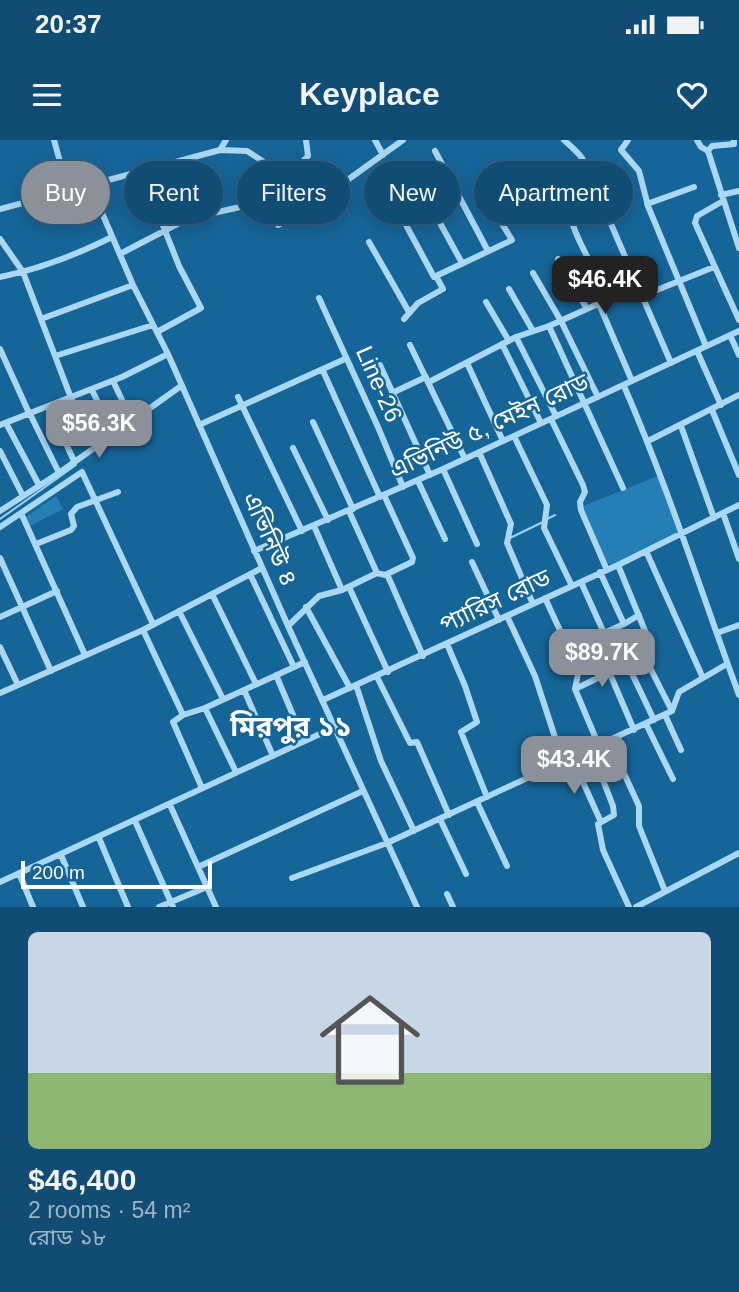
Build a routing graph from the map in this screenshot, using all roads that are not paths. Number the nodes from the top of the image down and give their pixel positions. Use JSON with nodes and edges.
{"nodes":[{"id":1,"x":54,"y":140,"type":"edge"},
{"id":2,"x":226,"y":140,"type":"edge"},
{"id":3,"x":306,"y":140,"type":"edge"},
{"id":4,"x":375,"y":140,"type":"edge"},
{"id":5,"x":402,"y":140,"type":"edge"},
{"id":6,"x":564,"y":140,"type":"edge"},
{"id":7,"x":628,"y":140,"type":"edge"},
{"id":8,"x":697,"y":140,"type":"edge"},
{"id":9,"x":733,"y":140,"type":"edge"},
{"id":10,"x":220,"y":150,"type":"junction"},
{"id":11,"x":708,"y":150,"type":"junction"},
{"id":12,"x":435,"y":151,"type":"dead end"},
{"id":13,"x":383,"y":155,"type":"junction"},
{"id":14,"x":60,"y":161,"type":"edge"},
{"id":15,"x":586,"y":161,"type":"edge"},
{"id":16,"x":110,"y":180,"type":"edge"},
{"id":17,"x":694,"y":187,"type":"dead end"},
{"id":18,"x":739,"y":191,"type":"edge"},
{"id":19,"x":722,"y":198,"type":"junction"},
{"id":20,"x":21,"y":203,"type":"edge"},
{"id":21,"x":648,"y":205,"type":"junction"},
{"id":22,"x":0,"y":209,"type":"edge"},
{"id":23,"x":106,"y":224,"type":"edge"},
{"id":24,"x":163,"y":224,"type":"edge"},
{"id":25,"x":405,"y":224,"type":"edge"},
{"id":26,"x":441,"y":224,"type":"edge"},
{"id":27,"x":502,"y":224,"type":"edge"},
{"id":28,"x":574,"y":224,"type":"edge"},
{"id":29,"x":611,"y":224,"type":"edge"},
{"id":30,"x":165,"y":230,"type":"junction"},
{"id":31,"x":112,"y":237,"type":"junction"},
{"id":32,"x":0,"y":240,"type":"edge"},
{"id":33,"x":369,"y":242,"type":"dead end"},
{"id":34,"x":739,"y":248,"type":"edge"},
{"id":35,"x":488,"y":251,"type":"junction"},
{"id":36,"x":120,"y":254,"type":"junction"},
{"id":37,"x":558,"y":259,"type":"dead end"},
{"id":38,"x":462,"y":263,"type":"junction"},
{"id":39,"x":714,"y":267,"type":"junction"},
{"id":40,"x":23,"y":272,"type":"junction"},
{"id":41,"x":533,"y":272,"type":"dead end"},
{"id":42,"x":436,"y":276,"type":"junction"},
{"id":43,"x":0,"y":277,"type":"edge"},
{"id":44,"x":679,"y":281,"type":"junction"},
{"id":45,"x":133,"y":285,"type":"junction"},
{"id":46,"x":638,"y":286,"type":"junction"},
{"id":47,"x":509,"y":289,"type":"dead end"},
{"id":48,"x":642,"y":296,"type":"junction"},
{"id":49,"x":318,"y":298,"type":"dead end"},
{"id":50,"x":610,"y":299,"type":"junction"},
{"id":51,"x":486,"y":302,"type":"dead end"},
{"id":52,"x":599,"y":304,"type":"junction"},
{"id":53,"x":587,"y":309,"type":"junction"},
{"id":54,"x":737,"y":309,"type":"edge"},
{"id":55,"x":409,"y":312,"type":"junction"},
{"id":56,"x":41,"y":318,"type":"junction"},
{"id":57,"x":404,"y":319,"type":"dead end"},
{"id":58,"x":739,"y":320,"type":"edge"},
{"id":59,"x":561,"y":321,"type":"junction"},
{"id":60,"x":153,"y":325,"type":"junction"},
{"id":61,"x":549,"y":326,"type":"junction"},
{"id":62,"x":533,"y":331,"type":"junction"},
{"id":63,"x":739,"y":331,"type":"edge"},
{"id":64,"x":157,"y":332,"type":"junction"},
{"id":65,"x":730,"y":335,"type":"junction"},
{"id":66,"x":509,"y":341,"type":"junction"},
{"id":67,"x":410,"y":345,"type":"dead end"},
{"id":68,"x":706,"y":346,"type":"junction"},
{"id":69,"x":0,"y":349,"type":"edge"},
{"id":70,"x":696,"y":351,"type":"junction"},
{"id":71,"x":168,"y":354,"type":"junction"},
{"id":72,"x":739,"y":355,"type":"edge"},
{"id":73,"x":55,"y":356,"type":"junction"},
{"id":74,"x":345,"y":359,"type":"junction"},
{"id":75,"x":467,"y":363,"type":"junction"},
{"id":76,"x":671,"y":363,"type":"junction"},
{"id":77,"x":380,"y":365,"type":"dead end"},
{"id":78,"x":323,"y":371,"type":"dead end"},
{"id":79,"x":428,"y":379,"type":"junction"},
{"id":80,"x":113,"y":381,"type":"junction"},
{"id":81,"x":632,"y":381,"type":"junction"},
{"id":82,"x":181,"y":386,"type":"junction"},
{"id":83,"x":624,"y":386,"type":"junction"},
{"id":84,"x":92,"y":390,"type":"junction"},
{"id":85,"x":392,"y":393,"type":"junction"},
{"id":86,"x":739,"y":395,"type":"edge"},
{"id":87,"x":237,"y":397,"type":"dead end"},
{"id":88,"x":598,"y":397,"type":"junction"},
{"id":89,"x":71,"y":398,"type":"junction"},
{"id":90,"x":585,"y":403,"type":"junction"},
{"id":91,"x":721,"y":405,"type":"junction"},
{"id":92,"x":49,"y":407,"type":"junction"},
{"id":93,"x":242,"y":407,"type":"junction"},
{"id":94,"x":712,"y":410,"type":"junction"},
{"id":95,"x":29,"y":414,"type":"junction"},
{"id":96,"x":553,"y":418,"type":"junction"},
{"id":97,"x":132,"y":421,"type":"junction"},
{"id":98,"x":313,"y":422,"type":"dead end"},
{"id":99,"x":541,"y":423,"type":"junction"},
{"id":100,"x":3,"y":424,"type":"edge"},
{"id":101,"x":199,"y":425,"type":"junction"},
{"id":102,"x":681,"y":426,"type":"junction"},
{"id":103,"x":113,"y":434,"type":"junction"},
{"id":104,"x":514,"y":436,"type":"junction"},
{"id":105,"x":503,"y":441,"type":"junction"},
{"id":106,"x":648,"y":441,"type":"junction"},
{"id":107,"x":95,"y":446,"type":"junction"},
{"id":108,"x":293,"y":448,"type":"dead end"},
{"id":109,"x":0,"y":451,"type":"edge"},
{"id":110,"x":479,"y":452,"type":"junction"},
{"id":111,"x":466,"y":459,"type":"junction"},
{"id":112,"x":74,"y":461,"type":"junction"},
{"id":113,"x":443,"y":469,"type":"junction"},
{"id":114,"x":59,"y":473,"type":"junction"},
{"id":115,"x":430,"y":475,"type":"junction"},
{"id":116,"x":739,"y":475,"type":"edge"},
{"id":117,"x":418,"y":481,"type":"junction"},
{"id":118,"x":40,"y":485,"type":"junction"},
{"id":119,"x":403,"y":487,"type":"junction"},
{"id":120,"x":623,"y":488,"type":"dead end"},
{"id":121,"x":118,"y":492,"type":"dead end"},
{"id":122,"x":23,"y":496,"type":"junction"},
{"id":123,"x":382,"y":496,"type":"junction"},
{"id":124,"x":739,"y":505,"type":"edge"},
{"id":125,"x":0,"y":509,"type":"edge"},
{"id":126,"x":351,"y":510,"type":"junction"},
{"id":127,"x":21,"y":513,"type":"junction"},
{"id":128,"x":723,"y":513,"type":"junction"},
{"id":129,"x":714,"y":518,"type":"junction"},
{"id":130,"x":328,"y":520,"type":"junction"},
{"id":131,"x":314,"y":526,"type":"junction"},
{"id":132,"x":0,"y":527,"type":"edge"},
{"id":133,"x":302,"y":531,"type":"junction"},
{"id":134,"x":682,"y":533,"type":"junction"},
{"id":135,"x":445,"y":538,"type":"dead end"},
{"id":136,"x":36,"y":544,"type":"junction"},
{"id":137,"x":477,"y":544,"type":"dead end"},
{"id":138,"x":254,"y":551,"type":"junction"},
{"id":139,"x":646,"y":551,"type":"junction"},
{"id":140,"x":0,"y":558,"type":"edge"},
{"id":141,"x":739,"y":559,"type":"edge"},
{"id":142,"x":472,"y":562,"type":"dead end"},
{"id":143,"x":618,"y":565,"type":"junction"},
{"id":144,"x":262,"y":568,"type":"junction"},
{"id":145,"x":604,"y":571,"type":"junction"},
{"id":146,"x":377,"y":573,"type":"junction"},
{"id":147,"x":250,"y":574,"type":"junction"},
{"id":148,"x":387,"y":574,"type":"junction"},
{"id":149,"x":581,"y":582,"type":"junction"},
{"id":150,"x":572,"y":586,"type":"junction"},
{"id":151,"x":345,"y":588,"type":"junction"},
{"id":152,"x":57,"y":591,"type":"junction"},
{"id":153,"x":212,"y":594,"type":"junction"},
{"id":154,"x":545,"y":598,"type":"junction"},
{"id":155,"x":533,"y":604,"type":"junction"},
{"id":156,"x":22,"y":607,"type":"junction"},
{"id":157,"x":306,"y":607,"type":"junction"},
{"id":158,"x":179,"y":611,"type":"junction"},
{"id":159,"x":639,"y":615,"type":"junction"},
{"id":160,"x":507,"y":616,"type":"junction"},
{"id":161,"x":0,"y":617,"type":"edge"},
{"id":162,"x":499,"y":620,"type":"junction"},
{"id":163,"x":153,"y":624,"type":"junction"},
{"id":164,"x":624,"y":624,"type":"junction"},
{"id":165,"x":739,"y":625,"type":"edge"},
{"id":166,"x":288,"y":626,"type":"junction"},
{"id":167,"x":143,"y":630,"type":"junction"},
{"id":168,"x":717,"y":633,"type":"junction"},
{"id":169,"x":604,"y":634,"type":"junction"},
{"id":170,"x":447,"y":645,"type":"junction"},
{"id":171,"x":0,"y":647,"type":"edge"},
{"id":172,"x":642,"y":652,"type":"junction"},
{"id":173,"x":85,"y":655,"type":"junction"},
{"id":174,"x":423,"y":656,"type":"junction"},
{"id":175,"x":625,"y":659,"type":"junction"},
{"id":176,"x":305,"y":662,"type":"junction"},
{"id":177,"x":617,"y":663,"type":"junction"},
{"id":178,"x":727,"y":664,"type":"junction"},
{"id":179,"x":294,"y":667,"type":"junction"},
{"id":180,"x":51,"y":671,"type":"junction"},
{"id":181,"x":388,"y":672,"type":"junction"},
{"id":182,"x":276,"y":675,"type":"junction"},
{"id":183,"x":603,"y":676,"type":"dead end"},
{"id":184,"x":377,"y":677,"type":"junction"},
{"id":185,"x":703,"y":678,"type":"junction"},
{"id":186,"x":256,"y":684,"type":"junction"},
{"id":187,"x":18,"y":685,"type":"junction"},
{"id":188,"x":353,"y":687,"type":"junction"},
{"id":189,"x":575,"y":689,"type":"junction"},
{"id":190,"x":244,"y":690,"type":"junction"},
{"id":191,"x":0,"y":692,"type":"edge"},
{"id":192,"x":739,"y":695,"type":"edge"},
{"id":193,"x":223,"y":699,"type":"junction"},
{"id":194,"x":323,"y":700,"type":"junction"},
{"id":195,"x":205,"y":708,"type":"junction"},
{"id":196,"x":672,"y":711,"type":"junction"},
{"id":197,"x":183,"y":715,"type":"junction"},
{"id":198,"x":665,"y":715,"type":"junction"},
{"id":199,"x":654,"y":720,"type":"junction"},
{"id":200,"x":646,"y":724,"type":"junction"},
{"id":201,"x":335,"y":727,"type":"junction"},
{"id":202,"x":634,"y":730,"type":"junction"},
{"id":203,"x":304,"y":741,"type":"junction"},
{"id":204,"x":610,"y":741,"type":"junction"},
{"id":205,"x":595,"y":748,"type":"junction"},
{"id":206,"x":681,"y":750,"type":"dead end"},
{"id":207,"x":272,"y":756,"type":"junction"},
{"id":208,"x":572,"y":758,"type":"junction"},
{"id":209,"x":563,"y":762,"type":"junction"},
{"id":210,"x":236,"y":772,"type":"junction"},
{"id":211,"x":673,"y":779,"type":"dead end"},
{"id":212,"x":202,"y":788,"type":"junction"},
{"id":213,"x":363,"y":791,"type":"junction"},
{"id":214,"x":487,"y":797,"type":"junction"},
{"id":215,"x":477,"y":802,"type":"junction"},
{"id":216,"x":170,"y":805,"type":"junction"},
{"id":217,"x":449,"y":815,"type":"junction"},
{"id":218,"x":440,"y":819,"type":"junction"},
{"id":219,"x":135,"y":821,"type":"junction"},
{"id":220,"x":601,"y":822,"type":"junction"},
{"id":221,"x":414,"y":831,"type":"junction"},
{"id":222,"x":99,"y":838,"type":"junction"},
{"id":223,"x":387,"y":843,"type":"junction"},
{"id":224,"x":739,"y":853,"type":"edge"},
{"id":225,"x":61,"y":855,"type":"junction"},
{"id":226,"x":507,"y":866,"type":"dead end"},
{"id":227,"x":198,"y":867,"type":"junction"},
{"id":228,"x":19,"y":873,"type":"junction"},
{"id":229,"x":466,"y":874,"type":"dead end"},
{"id":230,"x":292,"y":878,"type":"dead end"},
{"id":231,"x":0,"y":882,"type":"edge"},
{"id":232,"x":207,"y":887,"type":"junction"},
{"id":233,"x":665,"y":891,"type":"junction"},
{"id":234,"x":447,"y":894,"type":"dead end"},
{"id":235,"x":172,"y":905,"type":"edge"},
{"id":236,"x":33,"y":907,"type":"edge"},
{"id":237,"x":83,"y":907,"type":"edge"},
{"id":238,"x":128,"y":907,"type":"edge"},
{"id":239,"x":159,"y":907,"type":"edge"},
{"id":240,"x":216,"y":907,"type":"edge"},
{"id":241,"x":417,"y":907,"type":"edge"},
{"id":242,"x":453,"y":907,"type":"edge"},
{"id":243,"x":629,"y":907,"type":"edge"},
{"id":244,"x":637,"y":907,"type":"edge"}],
"edges":[{"from":1,"to":14,"type":"street"},
{"from":2,"to":10,"type":"street"},
{"from":3,"to":10,"type":"street"},
{"from":4,"to":13,"type":"street"},
{"from":5,"to":13,"type":"street"},
{"from":6,"to":15,"type":"street"},
{"from":7,"to":21,"type":"street"},
{"from":8,"to":11,"type":"street"},
{"from":9,"to":11,"type":"street"},
{"from":10,"to":16,"type":"street"},
{"from":11,"to":19,"type":"street"},
{"from":12,"to":35,"type":"street"},
{"from":13,"to":30,"type":"street"},
{"from":17,"to":21,"type":"street"},
{"from":18,"to":19,"type":"street"},
{"from":19,"to":34,"type":"street"},
{"from":19,"to":39,"type":"street"},
{"from":20,"to":22,"type":"street"},
{"from":21,"to":44,"type":"street"},
{"from":23,"to":31,"type":"street","name":"এভিনিউ ৪"},
{"from":24,"to":30,"type":"street"},
{"from":25,"to":42,"type":"street"},
{"from":26,"to":38,"type":"street"},
{"from":27,"to":35,"type":"street"},
{"from":28,"to":50,"type":"street"},
{"from":29,"to":46,"type":"street"},
{"from":30,"to":36,"type":"street"},
{"from":30,"to":64,"type":"street"},
{"from":31,"to":36,"type":"street","name":"এভিনিউ ৪"},
{"from":31,"to":40,"type":"street"},
{"from":32,"to":40,"type":"street"},
{"from":33,"to":55,"type":"street"},
{"from":35,"to":38,"type":"street"},
{"from":36,"to":45,"type":"street","name":"এভিনিউ ৪"},
{"from":37,"to":53,"type":"street"},
{"from":38,"to":42,"type":"street"},
{"from":39,"to":44,"type":"street"},
{"from":39,"to":54,"type":"street"},
{"from":40,"to":43,"type":"street"},
{"from":40,"to":56,"type":"street"},
{"from":41,"to":59,"type":"street"},
{"from":42,"to":55,"type":"street"},
{"from":44,"to":48,"type":"street"},
{"from":44,"to":68,"type":"street"},
{"from":45,"to":56,"type":"street"},
{"from":45,"to":60,"type":"street","name":"এভিনিউ ৪"},
{"from":46,"to":48,"type":"street"},
{"from":46,"to":50,"type":"street"},
{"from":47,"to":62,"type":"street"},
{"from":48,"to":76,"type":"street"},
{"from":49,"to":74,"type":"street","name":"Line-26"},
{"from":50,"to":52,"type":"street"},
{"from":51,"to":66,"type":"street"},
{"from":52,"to":53,"type":"street"},
{"from":52,"to":81,"type":"street"},
{"from":53,"to":59,"type":"street"},
{"from":54,"to":58,"type":"street"},
{"from":55,"to":57,"type":"street"},
{"from":56,"to":73,"type":"street"},
{"from":59,"to":61,"type":"street"},
{"from":59,"to":88,"type":"street"},
{"from":60,"to":64,"type":"street","name":"এভিনিউ ৪"},
{"from":60,"to":73,"type":"street"},
{"from":61,"to":62,"type":"street"},
{"from":61,"to":90,"type":"street"},
{"from":62,"to":66,"type":"street"},
{"from":63,"to":65,"type":"street","name":"এভিনিউ ৫, মেইন রোড"},
{"from":64,"to":71,"type":"street","name":"এভিনিউ ৪"},
{"from":65,"to":68,"type":"street","name":"এভিনিউ ৫, মেইন রোড"},
{"from":65,"to":72,"type":"street"},
{"from":66,"to":75,"type":"street"},
{"from":66,"to":96,"type":"street"},
{"from":66,"to":99,"type":"street"},
{"from":67,"to":79,"type":"street"},
{"from":68,"to":70,"type":"street","name":"এভিনিউ ৫, মেইন রোড"},
{"from":69,"to":95,"type":"street"},
{"from":70,"to":76,"type":"street","name":"এভিনিউ ৫, মেইন রোড"},
{"from":70,"to":91,"type":"street"},
{"from":71,"to":80,"type":"street"},
{"from":71,"to":82,"type":"street","name":"এভিনিউ ৪"},
{"from":73,"to":89,"type":"street"},
{"from":74,"to":93,"type":"street"},
{"from":74,"to":119,"type":"street","name":"Line-26"},
{"from":75,"to":79,"type":"street"},
{"from":75,"to":105,"type":"street"},
{"from":76,"to":81,"type":"street","name":"এভিনিউ ৫, মেইন রোড"},
{"from":77,"to":85,"type":"street"},
{"from":78,"to":123,"type":"street"},
{"from":79,"to":85,"type":"street"},
{"from":79,"to":111,"type":"street"},
{"from":80,"to":84,"type":"street"},
{"from":80,"to":97,"type":"street"},
{"from":81,"to":83,"type":"street","name":"এভিনিউ ৫, মেইন রোড"},
{"from":82,"to":97,"type":"street"},
{"from":82,"to":101,"type":"street","name":"এভিনিউ ৪"},
{"from":83,"to":88,"type":"street","name":"এভিনিউ ৫, মেইন রোড"},
{"from":83,"to":106,"type":"street"},
{"from":84,"to":89,"type":"street"},
{"from":84,"to":103,"type":"street"},
{"from":85,"to":115,"type":"street"},
{"from":86,"to":91,"type":"street"},
{"from":87,"to":93,"type":"street"},
{"from":88,"to":90,"type":"street","name":"এভিনিউ ৫, মেইন রোড"},
{"from":89,"to":92,"type":"street"},
{"from":89,"to":107,"type":"street"},
{"from":90,"to":96,"type":"street","name":"এভিনিউ ৫, মেইন রোড"},
{"from":90,"to":120,"type":"street"},
{"from":91,"to":94,"type":"street"},
{"from":92,"to":95,"type":"street"},
{"from":92,"to":112,"type":"street"},
{"from":93,"to":101,"type":"street"},
{"from":93,"to":133,"type":"street"},
{"from":94,"to":102,"type":"street"},
{"from":94,"to":116,"type":"street"},
{"from":95,"to":100,"type":"street"},
{"from":95,"to":114,"type":"street"},
{"from":96,"to":99,"type":"street","name":"এভিনিউ ৫, মেইন রোড"},
{"from":96,"to":145,"type":"street"},
{"from":97,"to":103,"type":"street"},
{"from":98,"to":126,"type":"street"},
{"from":99,"to":104,"type":"street","name":"এভিনিউ ৫, মেইন রোড"},
{"from":100,"to":118,"type":"street"},
{"from":101,"to":138,"type":"street","name":"এভিনিউ ৪"},
{"from":102,"to":106,"type":"street"},
{"from":102,"to":129,"type":"street"},
{"from":103,"to":107,"type":"street"},
{"from":104,"to":105,"type":"street","name":"এভিনিউ ৫, মেইন রোড"},
{"from":104,"to":150,"type":"street"},
{"from":105,"to":110,"type":"street","name":"এভিনিউ ৫, মেইন রোড"},
{"from":106,"to":134,"type":"street"},
{"from":107,"to":112,"type":"street"},
{"from":108,"to":130,"type":"street"},
{"from":109,"to":122,"type":"street"},
{"from":110,"to":111,"type":"street","name":"এভিনিউ ৫, মেইন রোড"},
{"from":110,"to":155,"type":"street"},
{"from":111,"to":113,"type":"street","name":"এভিনিউ ৫, মেইন রোড"},
{"from":112,"to":114,"type":"street"},
{"from":113,"to":115,"type":"street","name":"এভিনিউ ৫, মেইন রোড"},
{"from":113,"to":137,"type":"street"},
{"from":114,"to":118,"type":"street"},
{"from":115,"to":117,"type":"street","name":"এভিনিউ ৫, মেইন রোড"},
{"from":117,"to":119,"type":"street","name":"এভিনিউ ৫, মেইন রোড"},
{"from":117,"to":135,"type":"street"},
{"from":118,"to":122,"type":"street"},
{"from":119,"to":123,"type":"street","name":"এভিনিউ ৫, মেইন রোড"},
{"from":121,"to":136,"type":"street"},
{"from":122,"to":125,"type":"street"},
{"from":123,"to":126,"type":"street","name":"এভিনিউ ৫, মেইন রোড"},
{"from":123,"to":148,"type":"street"},
{"from":124,"to":128,"type":"street","name":"প্যারিস রোড"},
{"from":126,"to":130,"type":"street","name":"এভিনিউ ৫, মেইন রোড"},
{"from":126,"to":146,"type":"street"},
{"from":127,"to":132,"type":"street"},
{"from":127,"to":136,"type":"street"},
{"from":127,"to":163,"type":"street"},
{"from":128,"to":129,"type":"street","name":"প্যারিস রোড"},
{"from":128,"to":141,"type":"street"},
{"from":129,"to":134,"type":"street","name":"প্যারিস রোড"},
{"from":130,"to":131,"type":"street","name":"এভিনিউ ৫, মেইন রোড"},
{"from":131,"to":133,"type":"street","name":"এভিনিউ ৫, মেইন রোড"},
{"from":131,"to":151,"type":"street"},
{"from":133,"to":138,"type":"street","name":"এভিনিউ ৫, মেইন রোড"},
{"from":134,"to":139,"type":"street","name":"প্যারিস রোড"},
{"from":134,"to":168,"type":"street"},
{"from":136,"to":152,"type":"street"},
{"from":138,"to":144,"type":"street","name":"এভিনিউ ৪"},
{"from":139,"to":143,"type":"street","name":"প্যারিস রোড"},
{"from":139,"to":185,"type":"street"},
{"from":140,"to":156,"type":"street"},
{"from":142,"to":162,"type":"street"},
{"from":143,"to":145,"type":"street","name":"প্যারিস রোড"},
{"from":143,"to":159,"type":"street"},
{"from":144,"to":147,"type":"street"},
{"from":144,"to":166,"type":"street","name":"এভিনিউ ৪"},
{"from":145,"to":149,"type":"street","name":"প্যারিস রোড"},
{"from":145,"to":164,"type":"street"},
{"from":146,"to":148,"type":"street"},
{"from":146,"to":151,"type":"street"},
{"from":147,"to":153,"type":"street"},
{"from":147,"to":179,"type":"street"},
{"from":148,"to":174,"type":"street"},
{"from":149,"to":150,"type":"street","name":"প্যারিস রোড"},
{"from":149,"to":169,"type":"street"},
{"from":150,"to":154,"type":"street","name":"প্যারিস রোড"},
{"from":151,"to":157,"type":"street"},
{"from":151,"to":181,"type":"street"},
{"from":152,"to":156,"type":"street"},
{"from":152,"to":173,"type":"street"},
{"from":153,"to":158,"type":"street"},
{"from":153,"to":186,"type":"street"},
{"from":154,"to":155,"type":"street","name":"প্যারিস রোড"},
{"from":154,"to":189,"type":"street"},
{"from":155,"to":160,"type":"street","name":"প্যারিস রোড"},
{"from":156,"to":161,"type":"street"},
{"from":156,"to":180,"type":"street"},
{"from":157,"to":166,"type":"street"},
{"from":157,"to":188,"type":"street"},
{"from":158,"to":163,"type":"street"},
{"from":158,"to":193,"type":"street"},
{"from":159,"to":164,"type":"street"},
{"from":159,"to":172,"type":"street"},
{"from":160,"to":162,"type":"street","name":"প্যারিস রোড"},
{"from":160,"to":209,"type":"street"},
{"from":162,"to":170,"type":"street","name":"প্যারিস রোড"},
{"from":163,"to":167,"type":"street"},
{"from":164,"to":169,"type":"street"},
{"from":165,"to":168,"type":"street"},
{"from":166,"to":176,"type":"street","name":"এভিনিউ ৪"},
{"from":167,"to":173,"type":"street"},
{"from":167,"to":197,"type":"street"},
{"from":168,"to":178,"type":"street"},
{"from":169,"to":177,"type":"street"},
{"from":170,"to":174,"type":"street","name":"প্যারিস রোড"},
{"from":170,"to":214,"type":"street"},
{"from":171,"to":187,"type":"street"},
{"from":172,"to":175,"type":"street"},
{"from":172,"to":196,"type":"street"},
{"from":173,"to":180,"type":"street"},
{"from":174,"to":181,"type":"street","name":"প্যারিস রোড"},
{"from":175,"to":177,"type":"street"},
{"from":175,"to":199,"type":"street"},
{"from":176,"to":179,"type":"street"},
{"from":176,"to":194,"type":"street","name":"এভিনিউ ৪"},
{"from":177,"to":202,"type":"street"},
{"from":178,"to":185,"type":"street"},
{"from":178,"to":192,"type":"street"},
{"from":179,"to":182,"type":"street"},
{"from":180,"to":187,"type":"street"},
{"from":181,"to":184,"type":"street","name":"প্যারিস রোড"},
{"from":182,"to":186,"type":"street"},
{"from":182,"to":203,"type":"street"},
{"from":183,"to":189,"type":"street"},
{"from":184,"to":188,"type":"street","name":"প্যারিস রোড"},
{"from":184,"to":217,"type":"street"},
{"from":185,"to":196,"type":"street"},
{"from":186,"to":190,"type":"street"},
{"from":187,"to":191,"type":"street"},
{"from":188,"to":194,"type":"street","name":"প্যারিস রোড"},
{"from":188,"to":221,"type":"street"},
{"from":189,"to":205,"type":"street"},
{"from":190,"to":193,"type":"street"},
{"from":190,"to":207,"type":"street"},
{"from":193,"to":195,"type":"street"},
{"from":194,"to":201,"type":"street","name":"এভিনিউ ৪"},
{"from":195,"to":197,"type":"street"},
{"from":195,"to":210,"type":"street"},
{"from":196,"to":198,"type":"street"},
{"from":197,"to":212,"type":"street"},
{"from":198,"to":199,"type":"street"},
{"from":198,"to":206,"type":"street"},
{"from":199,"to":200,"type":"street"},
{"from":200,"to":202,"type":"street"},
{"from":200,"to":211,"type":"street"},
{"from":201,"to":203,"type":"street"},
{"from":201,"to":213,"type":"street","name":"এভিনিউ ৪"},
{"from":202,"to":204,"type":"street"},
{"from":203,"to":207,"type":"street"},
{"from":204,"to":205,"type":"street"},
{"from":204,"to":233,"type":"street"},
{"from":205,"to":208,"type":"street"},
{"from":205,"to":220,"type":"street"},
{"from":207,"to":210,"type":"street"},
{"from":208,"to":209,"type":"street"},
{"from":208,"to":220,"type":"street"},
{"from":209,"to":214,"type":"street"},
{"from":210,"to":212,"type":"street"},
{"from":212,"to":216,"type":"street"},
{"from":213,"to":223,"type":"street","name":"এভিনিউ ৪"},
{"from":213,"to":227,"type":"street"},
{"from":214,"to":215,"type":"street"},
{"from":215,"to":217,"type":"street"},
{"from":215,"to":226,"type":"street"},
{"from":216,"to":219,"type":"street"},
{"from":216,"to":227,"type":"street"},
{"from":217,"to":218,"type":"street"},
{"from":218,"to":221,"type":"street"},
{"from":218,"to":229,"type":"street"},
{"from":219,"to":222,"type":"street"},
{"from":219,"to":235,"type":"street"},
{"from":220,"to":243,"type":"street"},
{"from":221,"to":223,"type":"street"},
{"from":222,"to":225,"type":"street"},
{"from":222,"to":238,"type":"street"},
{"from":223,"to":230,"type":"street"},
{"from":223,"to":241,"type":"street","name":"এভিনিউ ৪"},
{"from":224,"to":233,"type":"street"},
{"from":225,"to":228,"type":"street"},
{"from":225,"to":237,"type":"street"},
{"from":227,"to":232,"type":"street"},
{"from":228,"to":231,"type":"street"},
{"from":228,"to":236,"type":"street"},
{"from":232,"to":235,"type":"street"},
{"from":232,"to":240,"type":"street"},
{"from":233,"to":244,"type":"street"},
{"from":234,"to":242,"type":"street"},
{"from":235,"to":239,"type":"street"}]}
